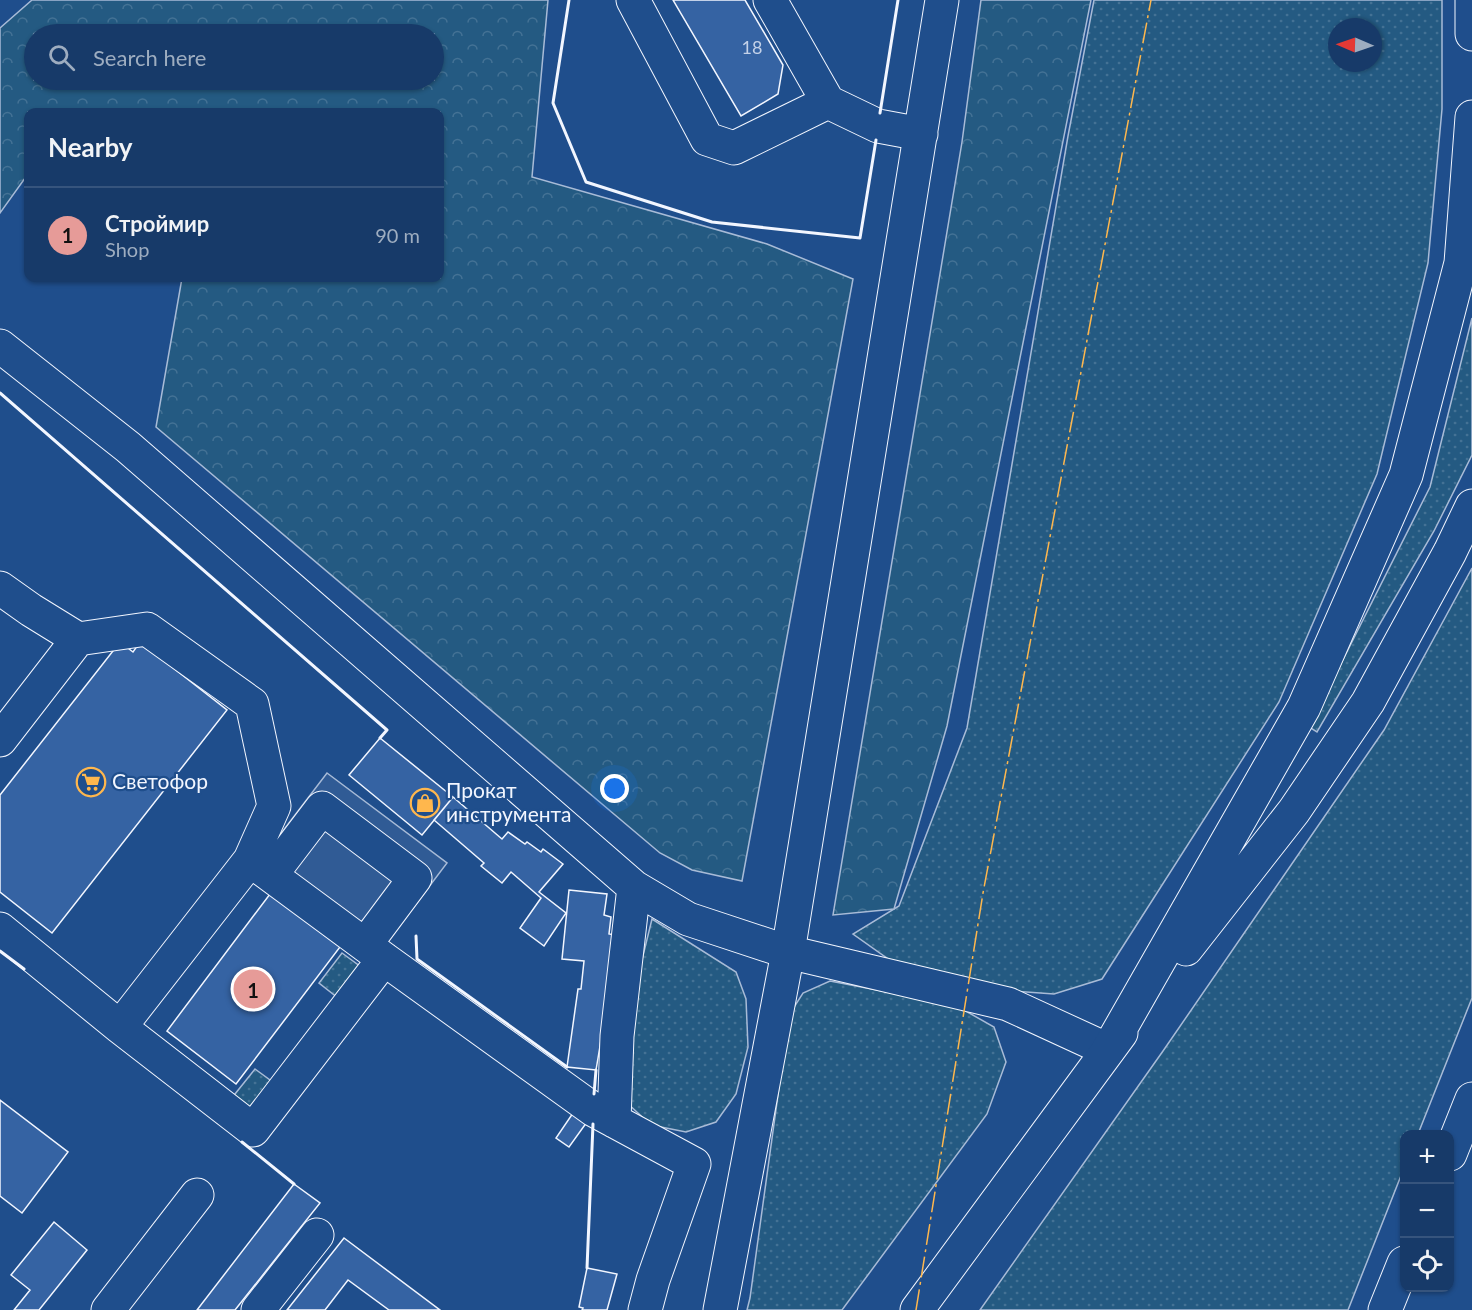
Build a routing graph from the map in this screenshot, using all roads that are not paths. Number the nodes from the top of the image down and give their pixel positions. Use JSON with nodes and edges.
{"nodes":[{"id":1,"x":633,"y":0,"type":"edge"},
{"id":2,"x":770,"y":0,"type":"edge"},
{"id":3,"x":942,"y":0,"type":"edge"},
{"id":4,"x":1472,"y":0,"type":"edge"},
{"id":5,"x":1472,"y":34,"type":"edge"},
{"id":6,"x":828,"y":102,"type":"junction"},
{"id":7,"x":1472,"y":117,"type":"edge"},
{"id":8,"x":921,"y":134,"type":"junction"},
{"id":9,"x":0,"y":346,"type":"edge"},
{"id":10,"x":1472,"y":506,"type":"edge"},
{"id":11,"x":0,"y":588,"type":"edge"},
{"id":12,"x":78,"y":639,"type":"junction"},
{"id":13,"x":0,"y":740,"type":"edge"},
{"id":14,"x":260,"y":868,"type":"junction"},
{"id":15,"x":634,"y":887,"type":"junction"},
{"id":16,"x":0,"y":929,"type":"edge"},
{"id":17,"x":374,"y":952,"type":"junction"},
{"id":18,"x":788,"y":952,"type":"junction"},
{"id":19,"x":120,"y":1028,"type":"junction"},
{"id":20,"x":1108,"y":1050,"type":"junction"},
{"id":21,"x":1472,"y":1099,"type":"edge"},
{"id":22,"x":614,"y":1121,"type":"junction"},
{"id":23,"x":1454,"y":1142,"type":"edge"},
{"id":24,"x":197,"y":1195,"type":"dead end"},
{"id":25,"x":317,"y":1235,"type":"dead end"},
{"id":26,"x":1400,"y":1273,"type":"edge"},
{"id":27,"x":108,"y":1310,"type":"edge"},
{"id":28,"x":258,"y":1310,"type":"edge"},
{"id":29,"x":645,"y":1310,"type":"edge"},
{"id":30,"x":720,"y":1310,"type":"edge"},
{"id":31,"x":916,"y":1310,"type":"edge"},
{"id":32,"x":1385,"y":1310,"type":"edge"}],
"edges":[{"from":1,"to":6,"type":"main road"},
{"from":2,"to":6,"type":"main road"},
{"from":3,"to":8,"type":"main road"},
{"from":4,"to":5,"type":"main road"},
{"from":6,"to":8,"type":"main road"},
{"from":7,"to":20,"type":"main road"},
{"from":8,"to":18,"type":"main road"},
{"from":9,"to":15,"type":"main road"},
{"from":10,"to":20,"type":"main road"},
{"from":11,"to":12,"type":"main road"},
{"from":12,"to":13,"type":"main road"},
{"from":12,"to":14,"type":"main road"},
{"from":14,"to":17,"type":"main road"},
{"from":14,"to":17,"type":"main road"},
{"from":14,"to":19,"type":"main road"},
{"from":15,"to":18,"type":"main road"},
{"from":15,"to":22,"type":"main road"},
{"from":16,"to":19,"type":"main road"},
{"from":17,"to":19,"type":"main road"},
{"from":17,"to":22,"type":"main road"},
{"from":18,"to":20,"type":"main road"},
{"from":18,"to":30,"type":"main road"},
{"from":20,"to":31,"type":"main road"},
{"from":21,"to":23,"type":"main road"},
{"from":22,"to":29,"type":"main road"},
{"from":24,"to":27,"type":"main road"},
{"from":25,"to":28,"type":"main road"},
{"from":26,"to":32,"type":"main road"}]}
